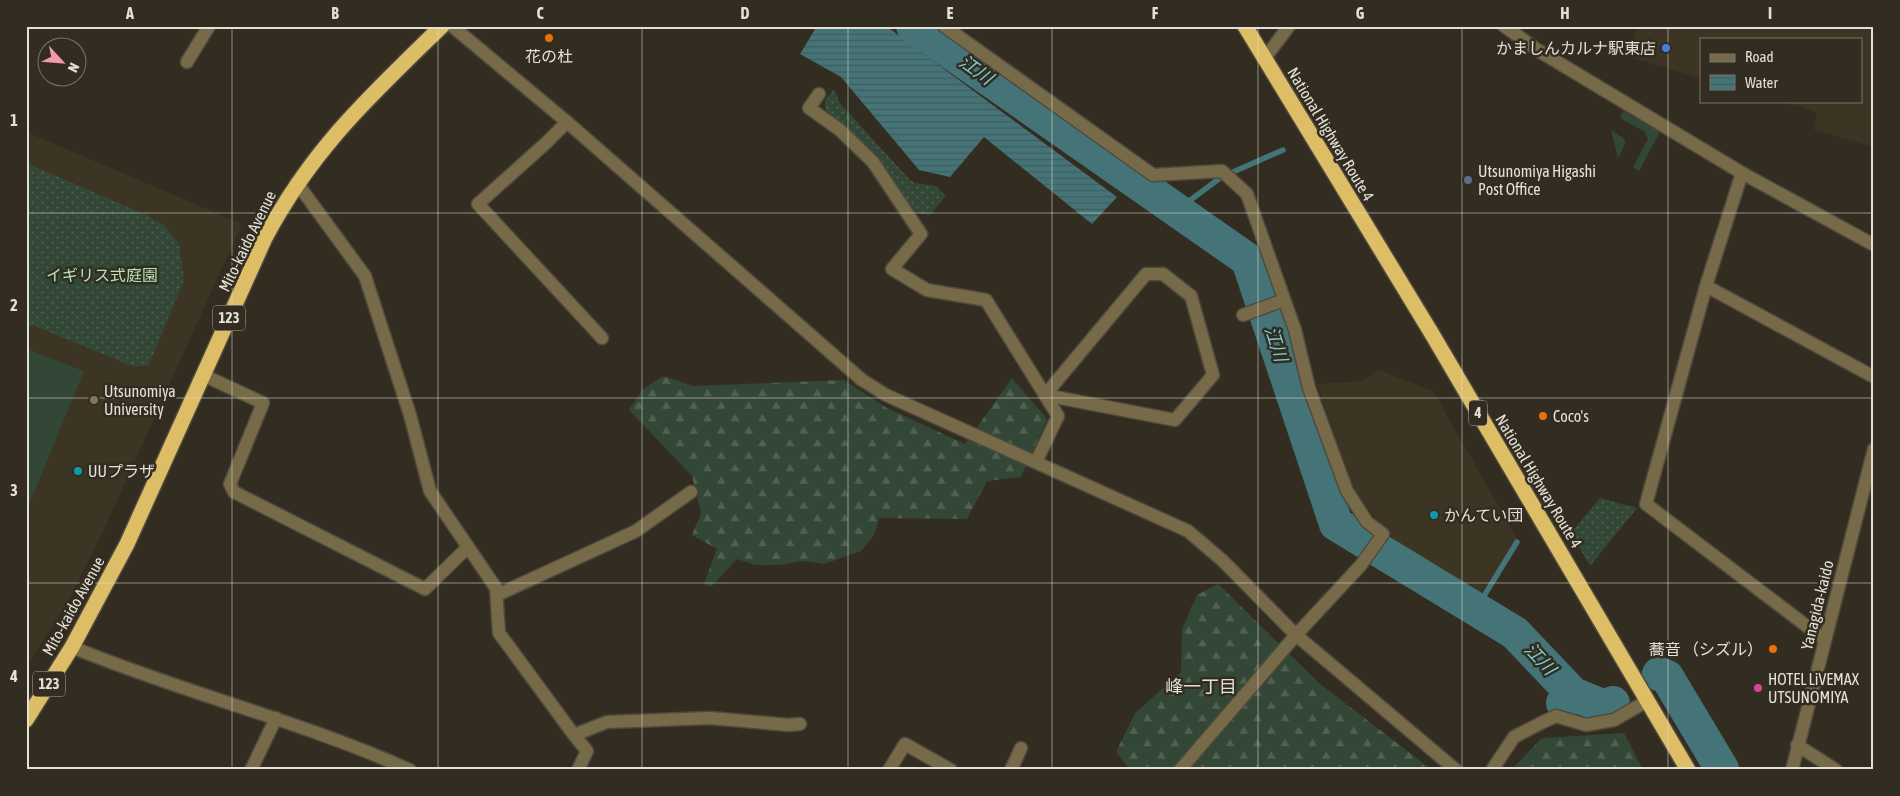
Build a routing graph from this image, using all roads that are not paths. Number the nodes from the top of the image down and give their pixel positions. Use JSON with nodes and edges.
{"nodes":[{"id":1,"x":209,"y":26,"type":"edge"},
{"id":2,"x":442,"y":26,"type":"edge"},
{"id":3,"x":452,"y":26,"type":"edge"},
{"id":4,"x":944,"y":26,"type":"edge"},
{"id":5,"x":1245,"y":26,"type":"edge"},
{"id":6,"x":1289,"y":26,"type":"edge"},
{"id":7,"x":1504,"y":26,"type":"edge"},
{"id":8,"x":1265,"y":58,"type":"junction"},
{"id":9,"x":186,"y":62,"type":"dead end"},
{"id":10,"x":819,"y":94,"type":"dead end"},
{"id":11,"x":567,"y":122,"type":"junction"},
{"id":12,"x":1742,"y":173,"type":"junction"},
{"id":13,"x":297,"y":183,"type":"junction"},
{"id":14,"x":1874,"y":245,"type":"edge"},
{"id":15,"x":1706,"y":286,"type":"junction"},
{"id":16,"x":1281,"y":301,"type":"junction"},
{"id":17,"x":1247,"y":313,"type":"dead end"},
{"id":18,"x":602,"y":338,"type":"dead end"},
{"id":19,"x":203,"y":376,"type":"junction"},
{"id":20,"x":1874,"y":377,"type":"edge"},
{"id":21,"x":1045,"y":395,"type":"junction"},
{"id":22,"x":1874,"y":449,"type":"edge"},
{"id":23,"x":1036,"y":462,"type":"junction"},
{"id":24,"x":692,"y":492,"type":"dead end"},
{"id":25,"x":468,"y":547,"type":"junction"},
{"id":26,"x":497,"y":595,"type":"junction"},
{"id":27,"x":1296,"y":635,"type":"junction"},
{"id":28,"x":1825,"y":640,"type":"junction"},
{"id":29,"x":72,"y":647,"type":"junction"},
{"id":30,"x":1647,"y":701,"type":"junction"},
{"id":31,"x":276,"y":718,"type":"junction"},
{"id":32,"x":26,"y":720,"type":"edge"},
{"id":33,"x":800,"y":724,"type":"dead end"},
{"id":34,"x":574,"y":735,"type":"junction"},
{"id":35,"x":1797,"y":745,"type":"junction"},
{"id":36,"x":1021,"y":748,"type":"dead end"},
{"id":37,"x":384,"y":764,"type":"edge"},
{"id":38,"x":251,"y":770,"type":"edge"},
{"id":39,"x":410,"y":770,"type":"edge"},
{"id":40,"x":578,"y":770,"type":"edge"},
{"id":41,"x":889,"y":770,"type":"edge"},
{"id":42,"x":950,"y":770,"type":"edge"},
{"id":43,"x":1011,"y":770,"type":"edge"},
{"id":44,"x":1180,"y":770,"type":"edge"},
{"id":45,"x":1456,"y":770,"type":"edge"},
{"id":46,"x":1492,"y":770,"type":"edge"},
{"id":47,"x":1688,"y":770,"type":"edge"},
{"id":48,"x":1792,"y":770,"type":"edge"},
{"id":49,"x":1836,"y":770,"type":"edge"}],
"edges":[{"from":1,"to":9,"type":"street"},
{"from":2,"to":13,"type":"highway","name":"Mito-kaido Avenue","number":"123"},
{"from":3,"to":11,"type":"street"},
{"from":4,"to":16,"type":"street"},
{"from":5,"to":8,"type":"highway","number":"4"},
{"from":6,"to":8,"type":"street"},
{"from":7,"to":12,"type":"street"},
{"from":8,"to":30,"type":"highway","name":"National Highway Route 4","number":"4"},
{"from":10,"to":21,"type":"street"},
{"from":11,"to":18,"type":"street"},
{"from":11,"to":23,"type":"street"},
{"from":12,"to":14,"type":"street"},
{"from":12,"to":15,"type":"street"},
{"from":13,"to":19,"type":"highway","name":"Mito-kaido Avenue","number":"123"},
{"from":13,"to":25,"type":"street"},
{"from":15,"to":20,"type":"street"},
{"from":15,"to":28,"type":"street"},
{"from":16,"to":17,"type":"street"},
{"from":16,"to":27,"type":"street"},
{"from":19,"to":25,"type":"street"},
{"from":19,"to":29,"type":"highway","name":"Mito-kaido Avenue","number":"123"},
{"from":21,"to":21,"type":"street"},
{"from":21,"to":23,"type":"street"},
{"from":22,"to":28,"type":"street","name":"Yanagida-kaido"},
{"from":23,"to":27,"type":"street"},
{"from":24,"to":26,"type":"street"},
{"from":25,"to":26,"type":"street"},
{"from":26,"to":34,"type":"street"},
{"from":27,"to":44,"type":"street"},
{"from":27,"to":45,"type":"street"},
{"from":28,"to":35,"type":"street","name":"Yanagida-kaido"},
{"from":29,"to":31,"type":"street"},
{"from":29,"to":32,"type":"highway","name":"Mito-kaido Avenue","number":"123"},
{"from":30,"to":46,"type":"street"},
{"from":30,"to":47,"type":"highway","name":"National Highway Route 4","number":"4"},
{"from":31,"to":37,"type":"street"},
{"from":31,"to":38,"type":"street"},
{"from":33,"to":34,"type":"street"},
{"from":34,"to":40,"type":"street"},
{"from":35,"to":48,"type":"street","name":"Yanagida-kaido"},
{"from":35,"to":49,"type":"street"},
{"from":36,"to":43,"type":"street"},
{"from":37,"to":39,"type":"street"},
{"from":41,"to":42,"type":"street"}]}
